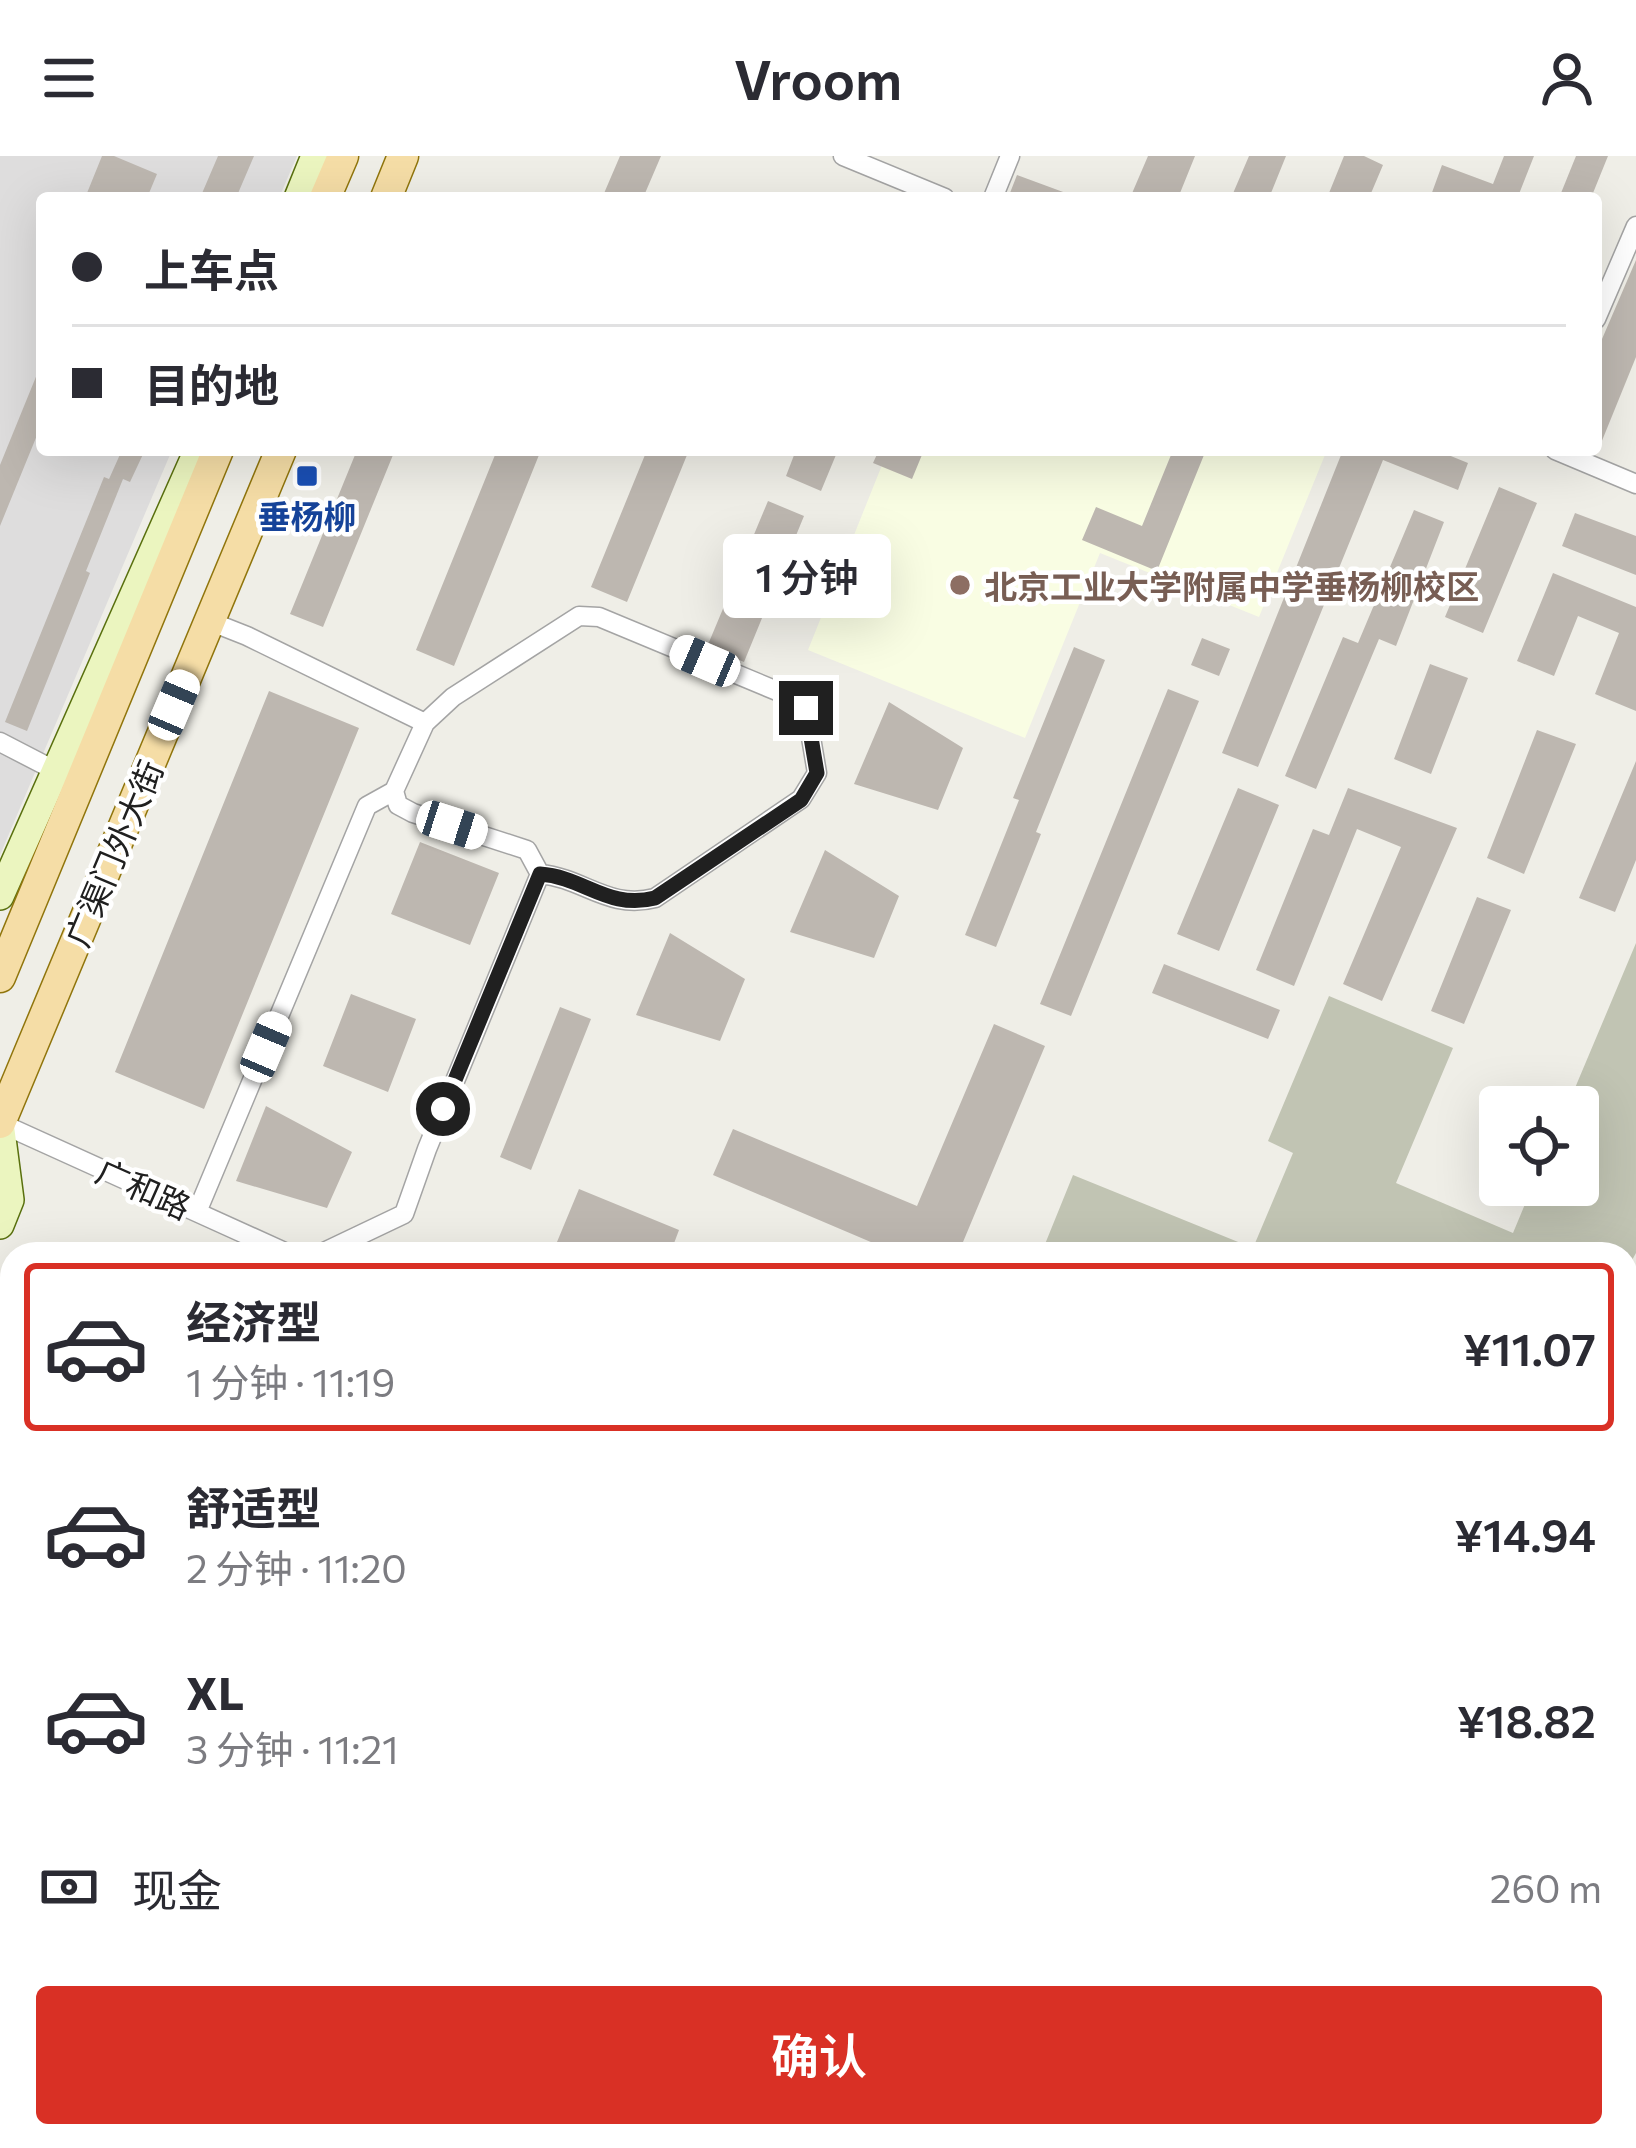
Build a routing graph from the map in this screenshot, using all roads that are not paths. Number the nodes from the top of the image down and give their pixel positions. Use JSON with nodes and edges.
{"nodes":[{"id":1,"x":315,"y":156,"type":"edge"},
{"id":2,"x":343,"y":156,"type":"edge"},
{"id":3,"x":403,"y":156,"type":"edge"},
{"id":4,"x":843,"y":156,"type":"edge"},
{"id":5,"x":1010,"y":156,"type":"edge"},
{"id":6,"x":300,"y":192,"type":"edge"},
{"id":7,"x":328,"y":192,"type":"edge"},
{"id":8,"x":388,"y":192,"type":"edge"},
{"id":9,"x":930,"y":192,"type":"edge"},
{"id":10,"x":995,"y":192,"type":"edge"},
{"id":11,"x":1636,"y":226,"type":"edge"},
{"id":12,"x":1602,"y":305,"type":"edge"},
{"id":13,"x":195,"y":456,"type":"edge"},
{"id":14,"x":216,"y":456,"type":"edge"},
{"id":15,"x":278,"y":456,"type":"edge"},
{"id":16,"x":1569,"y":456,"type":"edge"},
{"id":17,"x":1636,"y":484,"type":"edge"},
{"id":18,"x":209,"y":621,"type":"junction"},
{"id":19,"x":425,"y":723,"type":"junction"},
{"id":20,"x":0,"y":742,"type":"edge"},
{"id":21,"x":56,"y":771,"type":"junction"},
{"id":22,"x":394,"y":791,"type":"junction"},
{"id":23,"x":540,"y":874,"type":"junction"},
{"id":24,"x":0,"y":896,"type":"edge"},
{"id":25,"x":0,"y":977,"type":"edge"},
{"id":26,"x":0,"y":1123,"type":"edge"},
{"id":27,"x":197,"y":1212,"type":"junction"},
{"id":28,"x":0,"y":1225,"type":"edge"},
{"id":29,"x":263,"y":1242,"type":"edge"},
{"id":30,"x":345,"y":1242,"type":"edge"}],
"edges":[{"from":1,"to":6,"type":"street"},
{"from":2,"to":7,"type":"main road"},
{"from":3,"to":8,"type":"main road"},
{"from":4,"to":9,"type":"street"},
{"from":5,"to":10,"type":"street"},
{"from":11,"to":12,"type":"street"},
{"from":13,"to":21,"type":"street"},
{"from":14,"to":25,"type":"main road","name":"广渠门外大街"},
{"from":15,"to":18,"type":"main road","name":"广渠门外大街"},
{"from":16,"to":17,"type":"street"},
{"from":18,"to":19,"type":"street"},
{"from":18,"to":26,"type":"main road","name":"广渠门外大街"},
{"from":19,"to":22,"type":"street"},
{"from":19,"to":23,"type":"street"},
{"from":20,"to":21,"type":"street"},
{"from":21,"to":24,"type":"street"},
{"from":22,"to":23,"type":"street"},
{"from":22,"to":27,"type":"street"},
{"from":23,"to":30,"type":"street"},
{"from":26,"to":27,"type":"street","name":"广和路"},
{"from":26,"to":28,"type":"street"},
{"from":27,"to":29,"type":"street","name":"广和路"}]}
